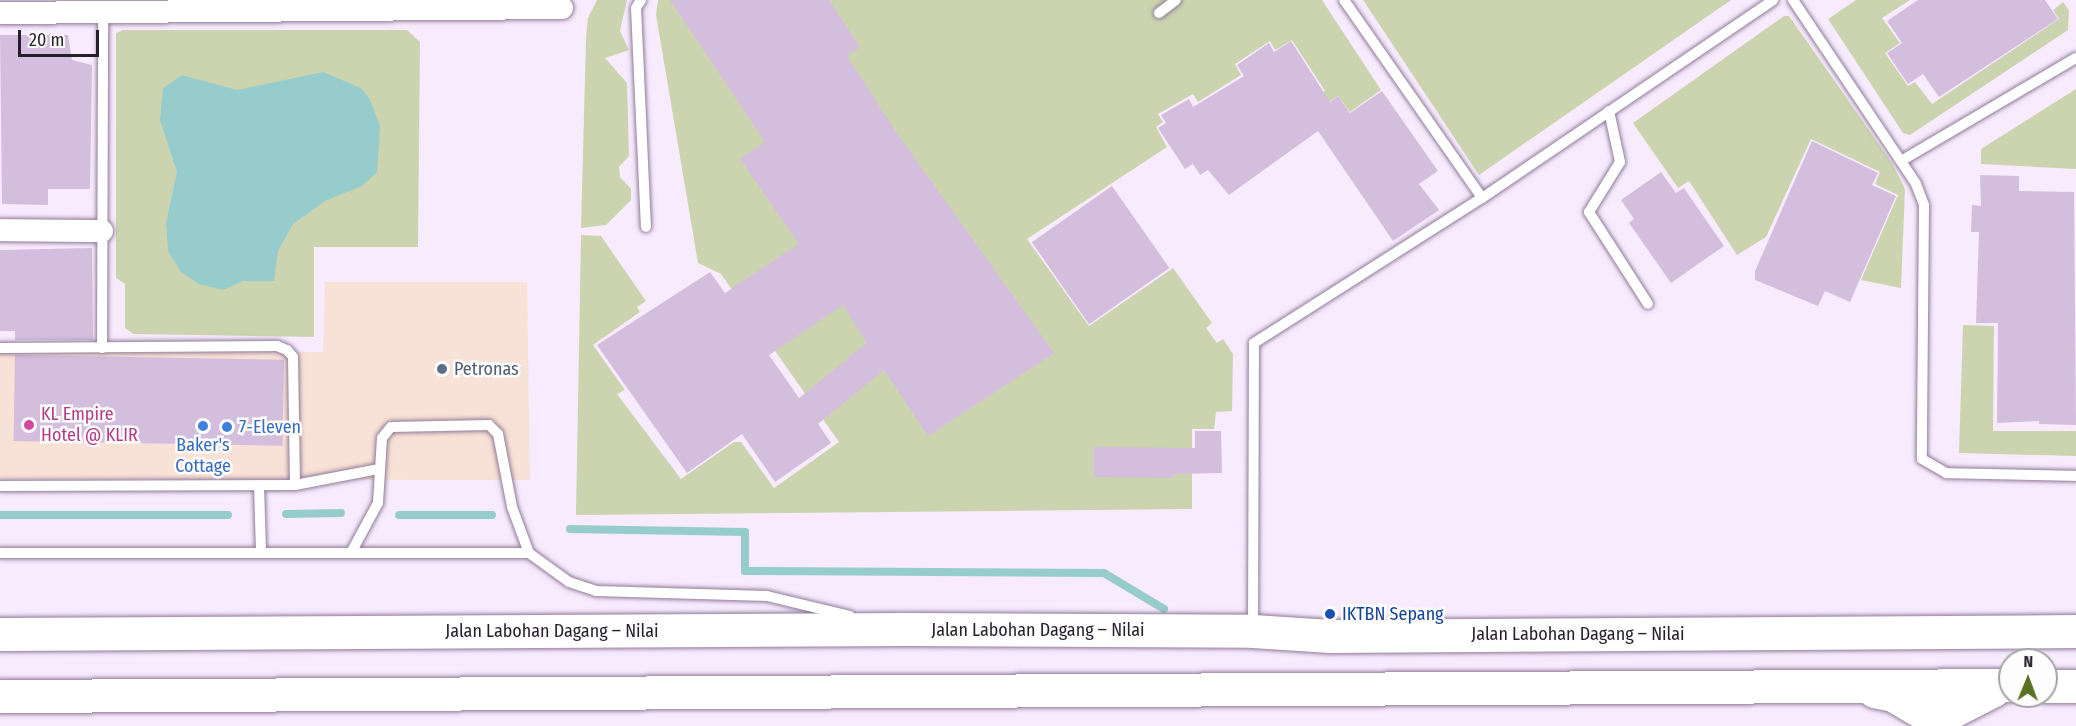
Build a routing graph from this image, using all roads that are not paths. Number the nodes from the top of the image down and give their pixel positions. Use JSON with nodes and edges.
{"nodes":[{"id":1,"x":641,"y":0,"type":"edge"},
{"id":2,"x":1176,"y":0,"type":"edge"},
{"id":3,"x":1344,"y":0,"type":"edge"},
{"id":4,"x":1773,"y":0,"type":"edge"},
{"id":5,"x":1793,"y":0,"type":"edge"},
{"id":6,"x":460,"y":4,"type":"edge"},
{"id":7,"x":562,"y":8,"type":"dead end"},
{"id":8,"x":0,"y":13,"type":"edge"},
{"id":9,"x":1159,"y":13,"type":"dead end"},
{"id":10,"x":103,"y":14,"type":"junction"},
{"id":11,"x":2076,"y":58,"type":"edge"},
{"id":12,"x":1609,"y":111,"type":"junction"},
{"id":13,"x":1900,"y":161,"type":"junction"},
{"id":14,"x":1482,"y":198,"type":"junction"},
{"id":15,"x":646,"y":227,"type":"dead end"},
{"id":16,"x":0,"y":231,"type":"edge"},
{"id":17,"x":102,"y":231,"type":"junction"},
{"id":18,"x":1648,"y":304,"type":"dead end"},
{"id":19,"x":0,"y":348,"type":"edge"},
{"id":20,"x":102,"y":348,"type":"junction"},
{"id":21,"x":380,"y":469,"type":"junction"},
{"id":22,"x":2076,"y":476,"type":"edge"},
{"id":23,"x":259,"y":485,"type":"junction"},
{"id":24,"x":295,"y":485,"type":"junction"},
{"id":25,"x":0,"y":486,"type":"edge"},
{"id":26,"x":352,"y":551,"type":"junction"},
{"id":27,"x":261,"y":552,"type":"junction"},
{"id":28,"x":0,"y":553,"type":"edge"},
{"id":29,"x":529,"y":553,"type":"junction"},
{"id":30,"x":906,"y":629,"type":"junction"},
{"id":31,"x":1253,"y":631,"type":"junction"},
{"id":32,"x":2076,"y":631,"type":"edge"},
{"id":33,"x":0,"y":634,"type":"edge"},
{"id":34,"x":1998,"y":685,"type":"edge"},
{"id":35,"x":1851,"y":686,"type":"junction"},
{"id":36,"x":2058,"y":686,"type":"edge"},
{"id":37,"x":2076,"y":686,"type":"edge"},
{"id":38,"x":1998,"y":689,"type":"edge"},
{"id":39,"x":0,"y":696,"type":"edge"},
{"id":40,"x":1935,"y":723,"type":"edge"}],
"edges":[{"from":1,"to":15,"type":"lane"},
{"from":2,"to":9,"type":"lane"},
{"from":3,"to":14,"type":"lane"},
{"from":4,"to":12,"type":"lane"},
{"from":5,"to":13,"type":"lane"},
{"from":6,"to":7,"type":"street"},
{"from":6,"to":10,"type":"street"},
{"from":8,"to":10,"type":"street"},
{"from":10,"to":17,"type":"lane"},
{"from":11,"to":13,"type":"lane"},
{"from":12,"to":14,"type":"lane"},
{"from":12,"to":18,"type":"lane"},
{"from":13,"to":22,"type":"lane"},
{"from":14,"to":31,"type":"lane"},
{"from":16,"to":17,"type":"street"},
{"from":17,"to":20,"type":"lane"},
{"from":19,"to":20,"type":"lane"},
{"from":20,"to":24,"type":"lane"},
{"from":21,"to":24,"type":"lane"},
{"from":21,"to":26,"type":"lane"},
{"from":21,"to":29,"type":"lane"},
{"from":23,"to":24,"type":"lane"},
{"from":23,"to":25,"type":"lane"},
{"from":23,"to":27,"type":"lane"},
{"from":26,"to":27,"type":"lane"},
{"from":26,"to":29,"type":"lane"},
{"from":27,"to":28,"type":"lane"},
{"from":29,"to":30,"type":"lane"},
{"from":30,"to":31,"type":"main road","name":"Jalan Labohan Dagang ‒ Nilai"},
{"from":30,"to":33,"type":"main road","name":"Jalan Labohan Dagang ‒ Nilai"},
{"from":31,"to":32,"type":"main road","name":"Jalan Labohan Dagang ‒ Nilai"},
{"from":34,"to":35,"type":"main road"},
{"from":35,"to":39,"type":"main road"},
{"from":35,"to":40,"type":"main road"},
{"from":36,"to":37,"type":"main road"},
{"from":38,"to":40,"type":"main road"}]}
